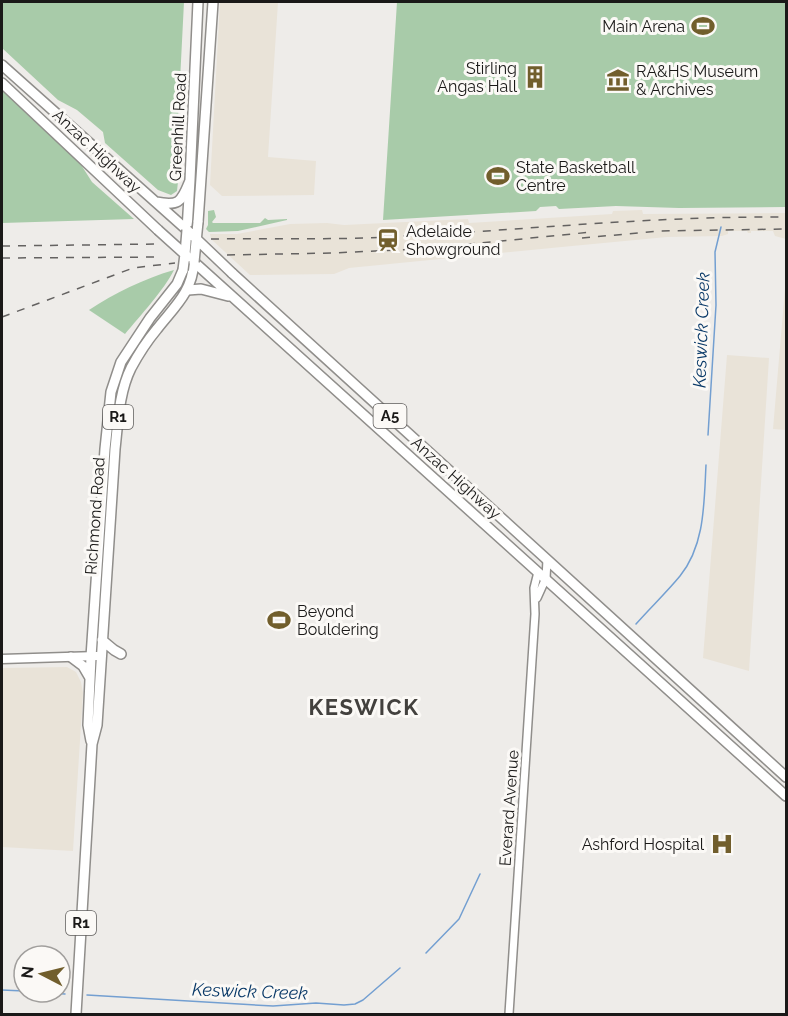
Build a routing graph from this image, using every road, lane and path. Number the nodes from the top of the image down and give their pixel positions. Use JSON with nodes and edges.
{"nodes":[{"id":1,"x":198,"y":2,"type":"edge"},
{"id":2,"x":212,"y":2,"type":"edge"},
{"id":3,"x":197,"y":34,"type":"junction"},
{"id":4,"x":2,"y":65,"type":"edge"},
{"id":5,"x":2,"y":82,"type":"edge"},
{"id":6,"x":190,"y":180,"type":"junction"},
{"id":7,"x":156,"y":202,"type":"junction"},
{"id":8,"x":184,"y":228,"type":"junction"},
{"id":9,"x":196,"y":240,"type":"junction"},
{"id":10,"x":185,"y":254,"type":"junction"},
{"id":11,"x":195,"y":262,"type":"junction"},
{"id":12,"x":188,"y":290,"type":"junction"},
{"id":13,"x":234,"y":298,"type":"junction"},
{"id":14,"x":131,"y":345,"type":"junction"},
{"id":15,"x":142,"y":351,"type":"junction"},
{"id":16,"x":474,"y":494,"type":"junction"},
{"id":17,"x":464,"y":505,"type":"junction"},
{"id":18,"x":547,"y":560,"type":"junction"},
{"id":19,"x":542,"y":575,"type":"junction"},
{"id":20,"x":102,"y":640,"type":"junction"},
{"id":21,"x":92,"y":642,"type":"junction"},
{"id":22,"x":121,"y":654,"type":"dead end"},
{"id":23,"x":102,"y":656,"type":"junction"},
{"id":24,"x":73,"y":657,"type":"junction"},
{"id":25,"x":91,"y":657,"type":"junction"},
{"id":26,"x":2,"y":659,"type":"edge"},
{"id":27,"x":669,"y":671,"type":"junction"},
{"id":28,"x":90,"y":678,"type":"junction"},
{"id":29,"x":660,"y":681,"type":"junction"},
{"id":30,"x":724,"y":720,"type":"junction"},
{"id":31,"x":706,"y":724,"type":"junction"},
{"id":32,"x":726,"y":742,"type":"junction"},
{"id":33,"x":92,"y":744,"type":"junction"},
{"id":34,"x":786,"y":776,"type":"edge"},
{"id":35,"x":776,"y":786,"type":"junction"},
{"id":36,"x":786,"y":796,"type":"edge"},
{"id":37,"x":76,"y":1014,"type":"edge"},
{"id":38,"x":509,"y":1014,"type":"edge"}],
"edges":[{"from":1,"to":3,"type":"main road","name":"Greenhill Road","number":"R1"},
{"from":2,"to":3,"type":"main road"},
{"from":2,"to":9,"type":"main road","name":"Greenhill Road","number":"R1","bridge":true},
{"from":3,"to":6,"type":"main road","name":"Greenhill Road","number":"R1"},
{"from":4,"to":7,"type":"main road","name":"Anzac Highway"},
{"from":5,"to":10,"type":"main road","name":"Anzac Highway","bridge":true},
{"from":6,"to":7,"type":"main road"},
{"from":6,"to":8,"type":"main road","name":"Greenhill Road","number":"R1"},
{"from":7,"to":8,"type":"main road","name":"Anzac Highway"},
{"from":8,"to":9,"type":"main road","name":"Anzac Highway","number":"A5","bridge":true},
{"from":8,"to":10,"type":"main road","name":"Greenhill Road","number":"R1","bridge":true},
{"from":9,"to":11,"type":"main road","name":"Richmond Road","number":"R1","bridge":true},
{"from":9,"to":16,"type":"main road","name":"Anzac Highway","number":"A5","bridge":true},
{"from":10,"to":11,"type":"main road","name":"Anzac Highway","bridge":true},
{"from":10,"to":14,"type":"main road","name":"Richmond Road","number":"R1","bridge":true},
{"from":11,"to":12,"type":"main road","name":"Richmond Road","number":"R1"},
{"from":11,"to":13,"type":"main road","name":"Anzac Highway","number":"A5"},
{"from":12,"to":13,"type":"main road"},
{"from":12,"to":15,"type":"main road","name":"Richmond Road","number":"R1"},
{"from":13,"to":17,"type":"main road","name":"Anzac Highway","number":"A5"},
{"from":14,"to":15,"type":"main road"},
{"from":14,"to":21,"type":"main road","name":"Richmond Road","number":"R1"},
{"from":15,"to":20,"type":"main road","name":"Richmond Road","number":"R1"},
{"from":16,"to":17,"type":"main road"},
{"from":16,"to":18,"type":"main road","name":"Anzac Highway","number":"A5"},
{"from":17,"to":19,"type":"main road","name":"Anzac Highway","number":"A5"},
{"from":18,"to":19,"type":"street","name":"Everard Avenue"},
{"from":18,"to":27,"type":"main road","name":"Anzac Highway","number":"A5"},
{"from":19,"to":29,"type":"main road","name":"Anzac Highway","number":"A5"},
{"from":19,"to":38,"type":"street","name":"Everard Avenue"},
{"from":20,"to":22,"type":"main road"},
{"from":20,"to":23,"type":"main road","name":"Richmond Road","number":"R1"},
{"from":21,"to":24,"type":"main road"},
{"from":21,"to":25,"type":"main road","name":"Richmond Road","number":"R1"},
{"from":23,"to":25,"type":"main road"},
{"from":23,"to":33,"type":"main road","name":"Richmond Road","number":"R1"},
{"from":24,"to":25,"type":"main road"},
{"from":24,"to":26,"type":"main road"},
{"from":24,"to":28,"type":"main road"},
{"from":25,"to":28,"type":"main road","name":"Richmond Road","number":"R1"},
{"from":27,"to":29,"type":"main road"},
{"from":27,"to":30,"type":"main road","name":"Anzac Highway","number":"A5"},
{"from":28,"to":33,"type":"main road","name":"Richmond Road","number":"R1"},
{"from":29,"to":31,"type":"main road","name":"Anzac Highway","number":"A5"},
{"from":30,"to":31,"type":"main road"},
{"from":30,"to":32,"type":"main road"},
{"from":30,"to":34,"type":"main road","name":"Anzac Highway","number":"A5"},
{"from":31,"to":32,"type":"main road","name":"Anzac Highway","number":"A5"},
{"from":32,"to":35,"type":"main road","name":"Anzac Highway","number":"A5"},
{"from":33,"to":37,"type":"main road","name":"Richmond Road","number":"R1"},
{"from":34,"to":35,"type":"main road"},
{"from":35,"to":36,"type":"main road","name":"Anzac Highway","number":"A5"}]}
